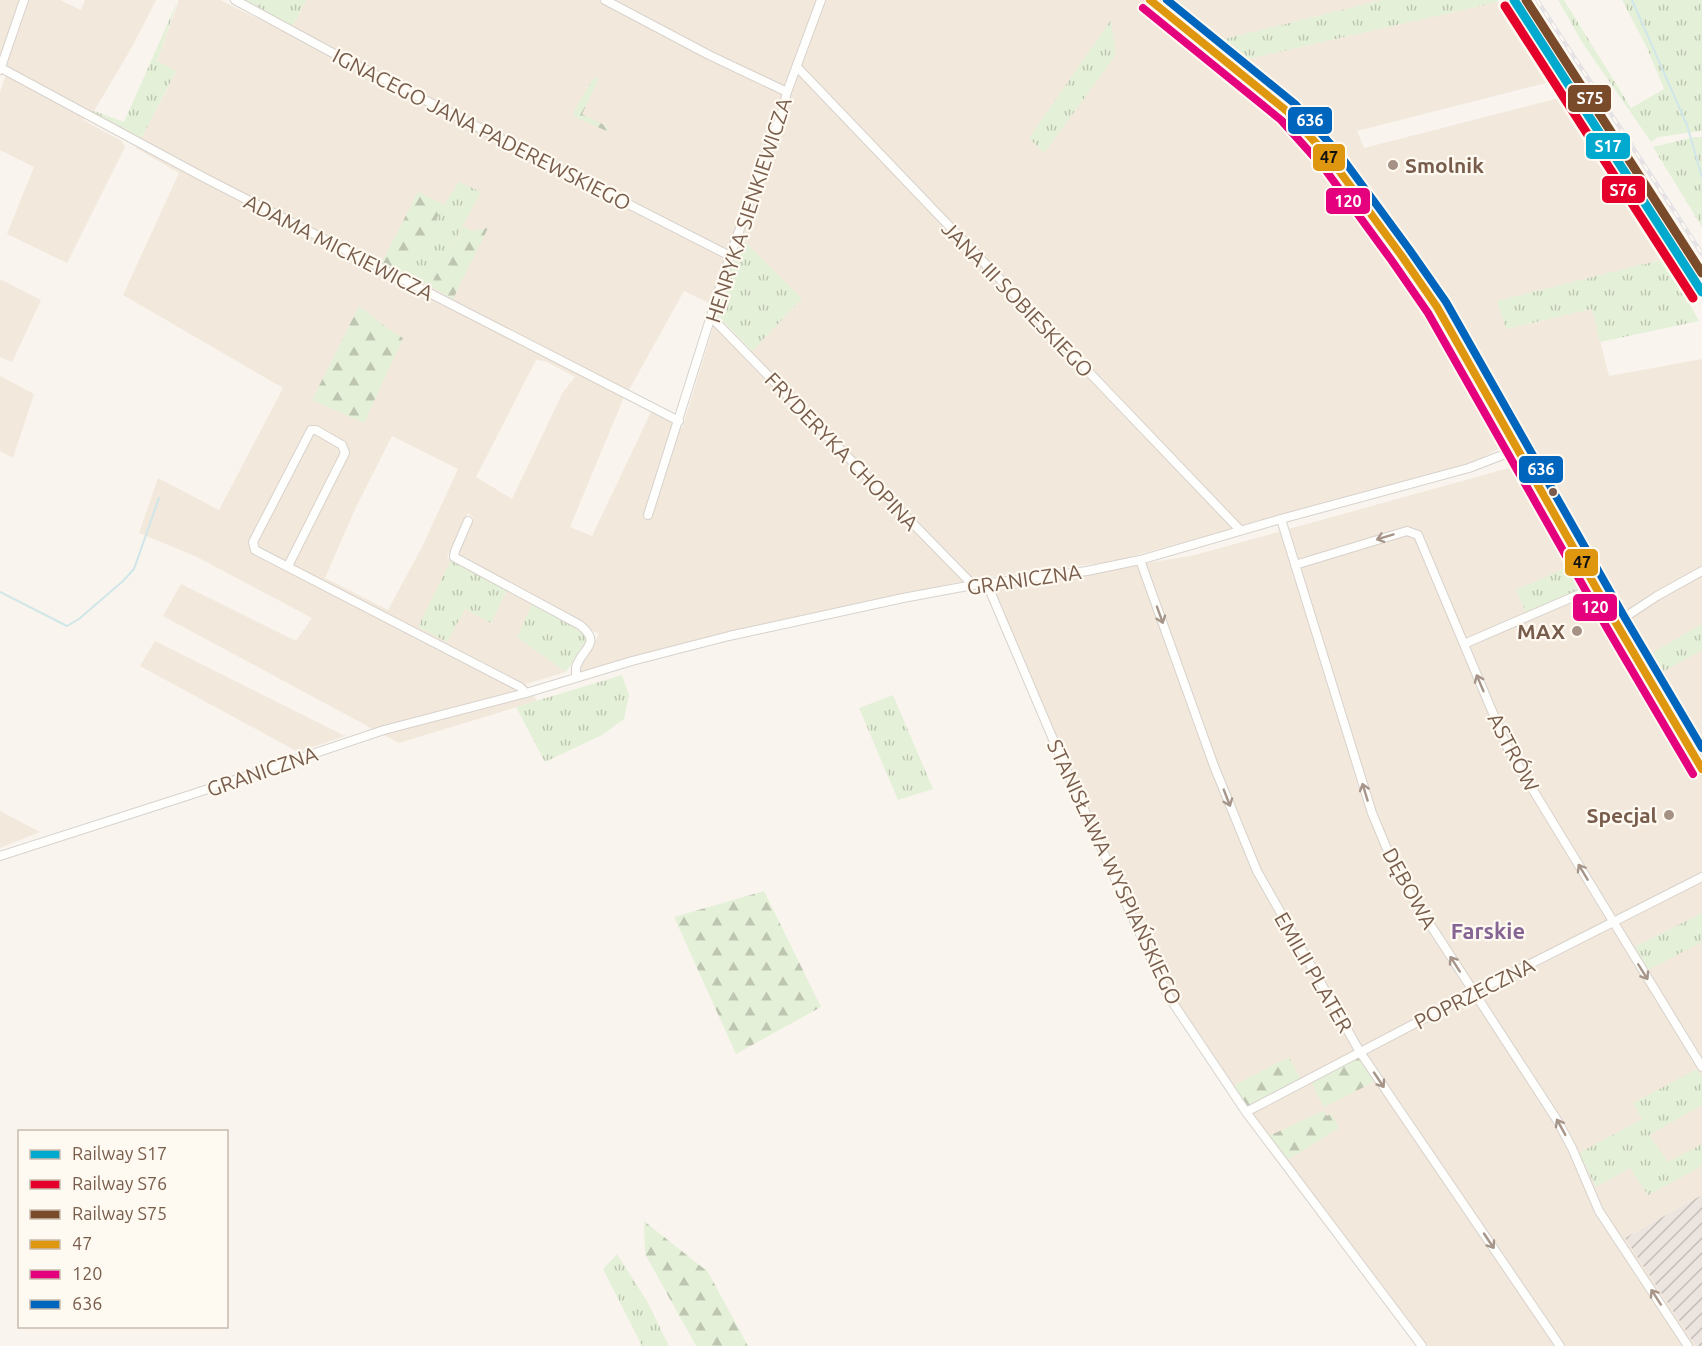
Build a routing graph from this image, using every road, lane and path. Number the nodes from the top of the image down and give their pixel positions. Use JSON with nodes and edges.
{"nodes":[{"id":1,"x":24,"y":0,"type":"edge"},
{"id":2,"x":235,"y":0,"type":"edge"},
{"id":3,"x":605,"y":0,"type":"edge"},
{"id":4,"x":821,"y":0,"type":"edge"},
{"id":5,"x":1150,"y":0,"type":"edge"},
{"id":6,"x":797,"y":67,"type":"junction"},
{"id":7,"x":0,"y":69,"type":"edge"},
{"id":8,"x":787,"y":92,"type":"junction"},
{"id":9,"x":730,"y":256,"type":"junction"},
{"id":10,"x":711,"y":317,"type":"junction"},
{"id":11,"x":679,"y":421,"type":"junction"},
{"id":12,"x":1517,"y":448,"type":"junction"},
{"id":13,"x":648,"y":515,"type":"dead end"},
{"id":14,"x":1281,"y":519,"type":"junction"},
{"id":15,"x":468,"y":521,"type":"dead end"},
{"id":16,"x":1240,"y":530,"type":"junction"},
{"id":17,"x":1140,"y":560,"type":"junction"},
{"id":18,"x":1295,"y":565,"type":"junction"},
{"id":19,"x":288,"y":566,"type":"junction"},
{"id":20,"x":1702,"y":571,"type":"edge"},
{"id":21,"x":987,"y":584,"type":"junction"},
{"id":22,"x":973,"y":585,"type":"junction"},
{"id":23,"x":1596,"y":587,"type":"junction"},
{"id":24,"x":1616,"y":623,"type":"junction"},
{"id":25,"x":1464,"y":644,"type":"junction"},
{"id":26,"x":576,"y":677,"type":"junction"},
{"id":27,"x":526,"y":693,"type":"junction"},
{"id":28,"x":1702,"y":769,"type":"edge"},
{"id":29,"x":0,"y":856,"type":"edge"},
{"id":30,"x":1702,"y":877,"type":"edge"},
{"id":31,"x":1612,"y":922,"type":"junction"},
{"id":32,"x":1473,"y":993,"type":"junction"},
{"id":33,"x":1360,"y":1052,"type":"junction"},
{"id":34,"x":1702,"y":1067,"type":"edge"},
{"id":35,"x":1246,"y":1112,"type":"junction"},
{"id":36,"x":1422,"y":1346,"type":"edge"},
{"id":37,"x":1560,"y":1346,"type":"edge"},
{"id":38,"x":1688,"y":1346,"type":"edge"}],
"edges":[{"from":1,"to":7,"type":"street"},
{"from":2,"to":9,"type":"street","name":"IGNACEGO JANA PADEREWSKIEGO"},
{"from":3,"to":8,"type":"street"},
{"from":4,"to":6,"type":"street","name":"HENRYKA SIENKIEWICZA"},
{"from":5,"to":12,"type":"main road"},
{"from":6,"to":8,"type":"street","name":"HENRYKA SIENKIEWICZA"},
{"from":6,"to":16,"type":"street","name":"JANA III SOBIESKIEGO"},
{"from":7,"to":11,"type":"street","name":"ADAMA MICKIEWICZA"},
{"from":8,"to":9,"type":"street","name":"HENRYKA SIENKIEWICZA"},
{"from":9,"to":10,"type":"street","name":"HENRYKA SIENKIEWICZA"},
{"from":10,"to":11,"type":"street","name":"HENRYKA SIENKIEWICZA"},
{"from":10,"to":22,"type":"street","name":"FRYDERYKA CHOPINA"},
{"from":11,"to":13,"type":"street","name":"HENRYKA SIENKIEWICZA"},
{"from":12,"to":14,"type":"street","name":"GRANICZNA"},
{"from":12,"to":23,"type":"main road"},
{"from":14,"to":16,"type":"street","name":"GRANICZNA"},
{"from":14,"to":18,"type":"street","name":"DĘBOWA"},
{"from":15,"to":26,"type":"street"},
{"from":16,"to":17,"type":"street","name":"GRANICZNA"},
{"from":17,"to":21,"type":"street","name":"GRANICZNA"},
{"from":17,"to":33,"type":"street","name":"EMILII PLATER","one_way":true},
{"from":25,"to":18,"type":"street","name":"ASTRÓW","one_way":true},
{"from":32,"to":18,"type":"street","name":"DĘBOWA","one_way":true},
{"from":19,"to":19,"type":"street"},
{"from":19,"to":27,"type":"street"},
{"from":20,"to":24,"type":"street"},
{"from":21,"to":22,"type":"street","name":"GRANICZNA"},
{"from":21,"to":35,"type":"street","name":"STANISŁAWA WYSPIAŃSKIEGO"},
{"from":22,"to":26,"type":"street","name":"GRANICZNA"},
{"from":23,"to":24,"type":"main road"},
{"from":23,"to":25,"type":"street"},
{"from":24,"to":28,"type":"main road"},
{"from":31,"to":25,"type":"street","name":"ASTRÓW","one_way":true},
{"from":26,"to":27,"type":"street","name":"GRANICZNA"},
{"from":27,"to":29,"type":"street","name":"GRANICZNA"},
{"from":30,"to":31,"type":"street","name":"POPRZECZNA"},
{"from":31,"to":32,"type":"street","name":"POPRZECZNA"},
{"from":31,"to":34,"type":"street","name":"ASTRÓW","one_way":true},
{"from":32,"to":33,"type":"street","name":"POPRZECZNA"},
{"from":38,"to":32,"type":"street","name":"DĘBOWA","one_way":true},
{"from":33,"to":35,"type":"street","name":"POPRZECZNA"},
{"from":33,"to":37,"type":"street","name":"EMILII PLATER","one_way":true},
{"from":35,"to":36,"type":"street","name":"STANISŁAWA WYSPIAŃSKIEGO"}]}
